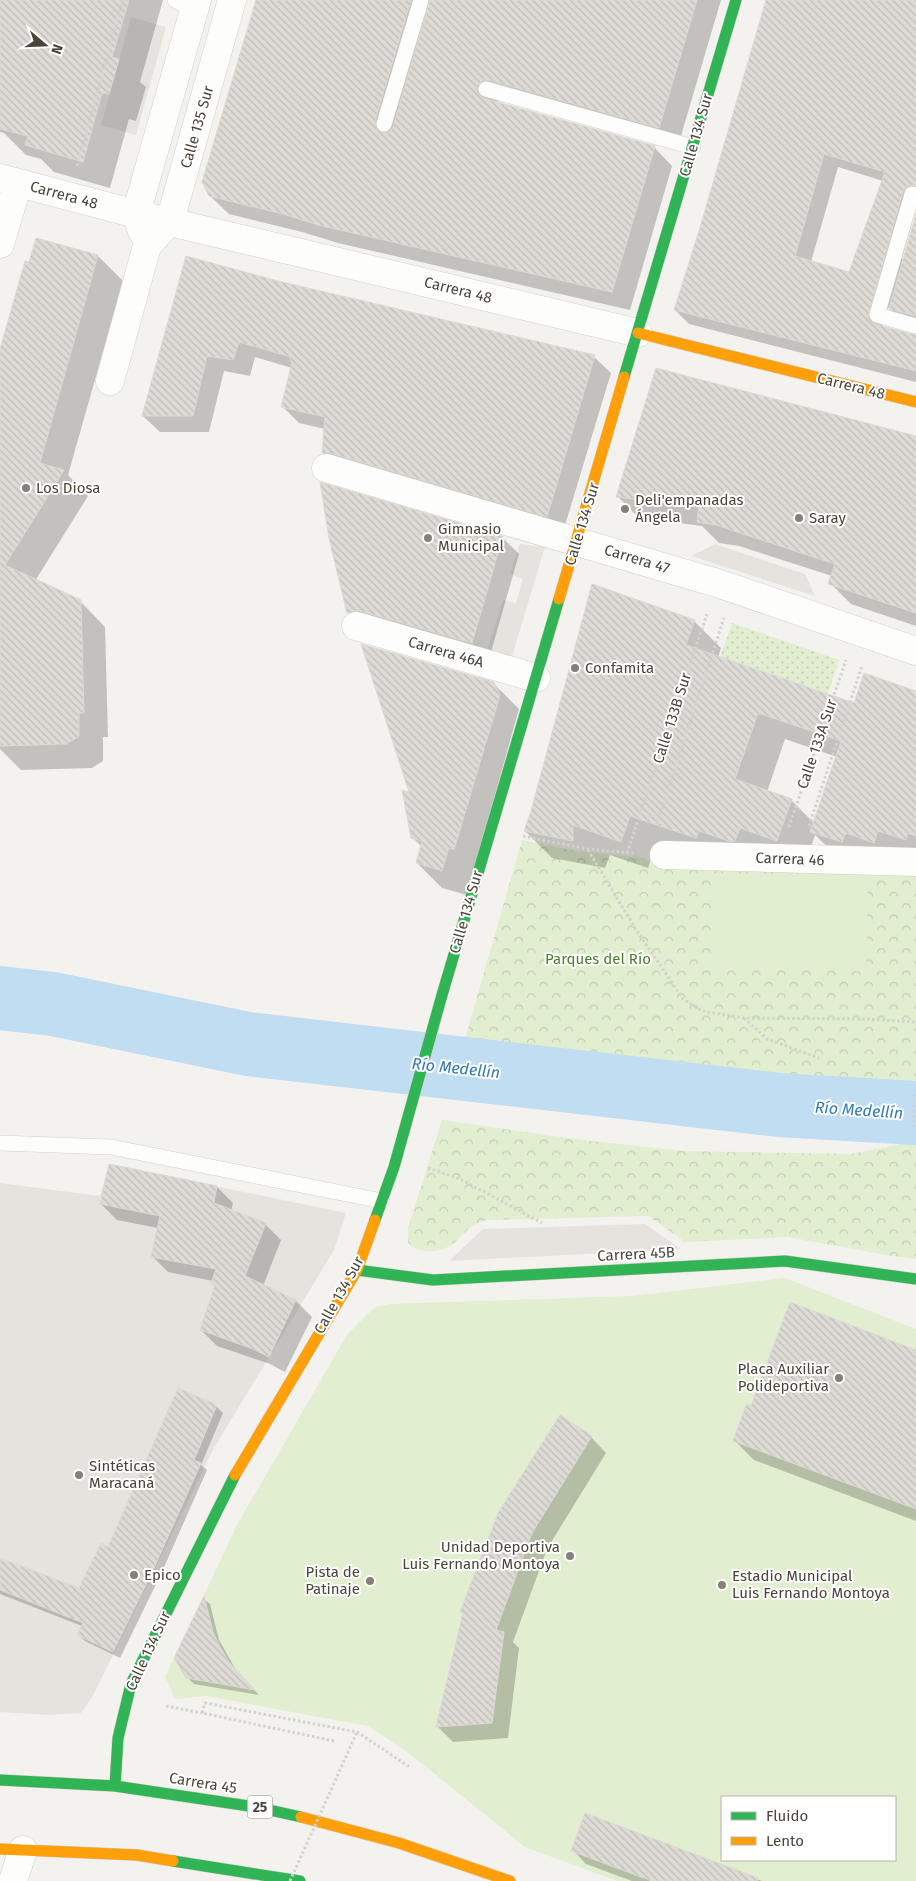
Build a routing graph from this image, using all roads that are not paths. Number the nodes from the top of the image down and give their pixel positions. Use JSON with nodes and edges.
{"nodes":[{"id":1,"x":232,"y":0,"type":"edge"},
{"id":2,"x":421,"y":0,"type":"edge"},
{"id":3,"x":736,"y":0,"type":"edge"},
{"id":4,"x":189,"y":4,"type":"edge"},
{"id":5,"x":486,"y":90,"type":"dead end"},
{"id":6,"x":384,"y":124,"type":"dead end"},
{"id":7,"x":693,"y":147,"type":"junction"},
{"id":8,"x":9,"y":180,"type":"edge"},
{"id":9,"x":912,"y":194,"type":"dead end"},
{"id":10,"x":136,"y":214,"type":"junction"},
{"id":11,"x":170,"y":221,"type":"junction"},
{"id":12,"x":0,"y":244,"type":"edge"},
{"id":13,"x":147,"y":246,"type":"junction"},
{"id":14,"x":916,"y":326,"type":"edge"},
{"id":15,"x":638,"y":333,"type":"junction"},
{"id":16,"x":110,"y":381,"type":"dead end"},
{"id":17,"x":916,"y":402,"type":"edge"},
{"id":18,"x":326,"y":468,"type":"dead end"},
{"id":19,"x":576,"y":541,"type":"junction"},
{"id":20,"x":356,"y":626,"type":"dead end"},
{"id":21,"x":916,"y":651,"type":"edge"},
{"id":22,"x":536,"y":678,"type":"junction"},
{"id":23,"x":664,"y":855,"type":"dead end"},
{"id":24,"x":916,"y":862,"type":"edge"},
{"id":25,"x":0,"y":1144,"type":"edge"},
{"id":26,"x":382,"y":1201,"type":"junction"},
{"id":27,"x":357,"y":1270,"type":"junction"},
{"id":28,"x":916,"y":1279,"type":"edge"},
{"id":29,"x":0,"y":1780,"type":"edge"},
{"id":30,"x":115,"y":1786,"type":"junction"},
{"id":31,"x":11,"y":1849,"type":"edge"},
{"id":32,"x":13,"y":1881,"type":"edge"},
{"id":33,"x":300,"y":1881,"type":"edge"},
{"id":34,"x":510,"y":1881,"type":"edge"}],
"edges":[{"from":1,"to":11,"type":"street","name":"Calle 135 Sur"},
{"from":2,"to":6,"type":"lane"},
{"from":3,"to":7,"type":"main road","name":"Calle 134 Sur"},
{"from":4,"to":10,"type":"street"},
{"from":5,"to":7,"type":"lane"},
{"from":7,"to":15,"type":"main road","name":"Calle 134 Sur"},
{"from":8,"to":10,"type":"street","name":"Carrera 48"},
{"from":8,"to":12,"type":"street"},
{"from":9,"to":14,"type":"lane"},
{"from":10,"to":11,"type":"street","name":"Carrera 48"},
{"from":10,"to":13,"type":"street"},
{"from":11,"to":13,"type":"street","name":"Calle 135 Sur"},
{"from":11,"to":15,"type":"street","name":"Carrera 48"},
{"from":13,"to":16,"type":"street","name":"Calle 135 Sur"},
{"from":15,"to":17,"type":"main road","name":"Carrera 48"},
{"from":15,"to":19,"type":"main road","name":"Calle 134 Sur"},
{"from":18,"to":19,"type":"street","name":"Carrera 47"},
{"from":19,"to":21,"type":"street","name":"Carrera 47"},
{"from":19,"to":22,"type":"main road","name":"Calle 134 Sur"},
{"from":20,"to":22,"type":"street","name":"Carrera 46A"},
{"from":22,"to":26,"type":"main road","name":"Calle 134 Sur"},
{"from":23,"to":24,"type":"street","name":"Carrera 46"},
{"from":25,"to":26,"type":"lane"},
{"from":26,"to":27,"type":"main road","name":"Calle 134 Sur"},
{"from":27,"to":28,"type":"main road","name":"Carrera 45B"},
{"from":27,"to":30,"type":"main road","name":"Calle 134 Sur"},
{"from":29,"to":30,"type":"main road","name":"Carrera 45","number":"25"},
{"from":30,"to":34,"type":"main road","name":"Carrera 45","number":"25"},
{"from":31,"to":32,"type":"street"},
{"from":31,"to":33,"type":"main road"}]}
